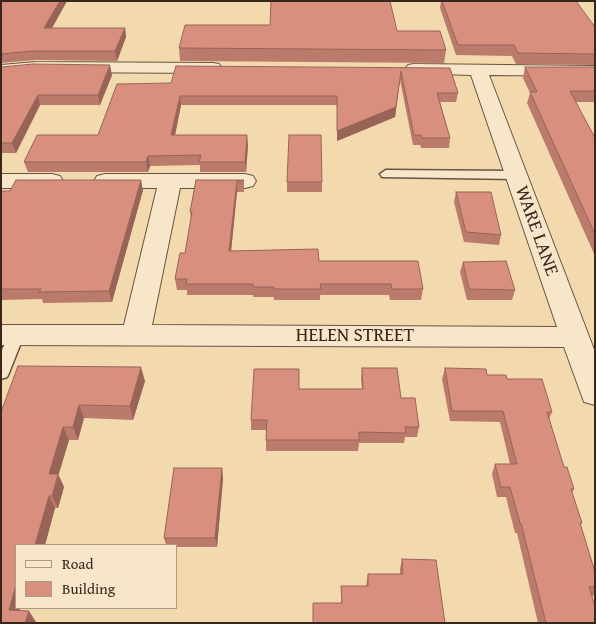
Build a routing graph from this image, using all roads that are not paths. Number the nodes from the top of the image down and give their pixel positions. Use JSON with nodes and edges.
{"nodes":[{"id":1,"x":226,"y":68,"type":"edge"},
{"id":2,"x":400,"y":69,"type":"edge"},
{"id":3,"x":1,"y":70,"type":"edge"},
{"id":4,"x":478,"y":70,"type":"junction"},
{"id":5,"x":595,"y":71,"type":"edge"},
{"id":6,"x":386,"y":174,"type":"dead end"},
{"id":7,"x":516,"y":175,"type":"junction"},
{"id":8,"x":1,"y":181,"type":"edge"},
{"id":9,"x":245,"y":181,"type":"edge"},
{"id":10,"x":170,"y":182,"type":"junction"},
{"id":11,"x":9,"y":335,"type":"edge"},
{"id":12,"x":136,"y":336,"type":"junction"},
{"id":13,"x":574,"y":337,"type":"junction"},
{"id":14,"x":1,"y":373,"type":"edge"},
{"id":15,"x":595,"y":392,"type":"edge"}],
"edges":[{"from":1,"to":3,"type":"street"},
{"from":2,"to":4,"type":"street"},
{"from":4,"to":5,"type":"street"},
{"from":4,"to":7,"type":"street","name":"WARE LANE"},
{"from":6,"to":7,"type":"lane"},
{"from":7,"to":13,"type":"street","name":"WARE LANE"},
{"from":8,"to":10,"type":"street"},
{"from":9,"to":10,"type":"street"},
{"from":10,"to":12,"type":"street"},
{"from":11,"to":12,"type":"street","name":"HELEN STREET"},
{"from":11,"to":14,"type":"lane"},
{"from":12,"to":13,"type":"street","name":"HELEN STREET"},
{"from":13,"to":15,"type":"street","name":"WARE LANE"}]}
